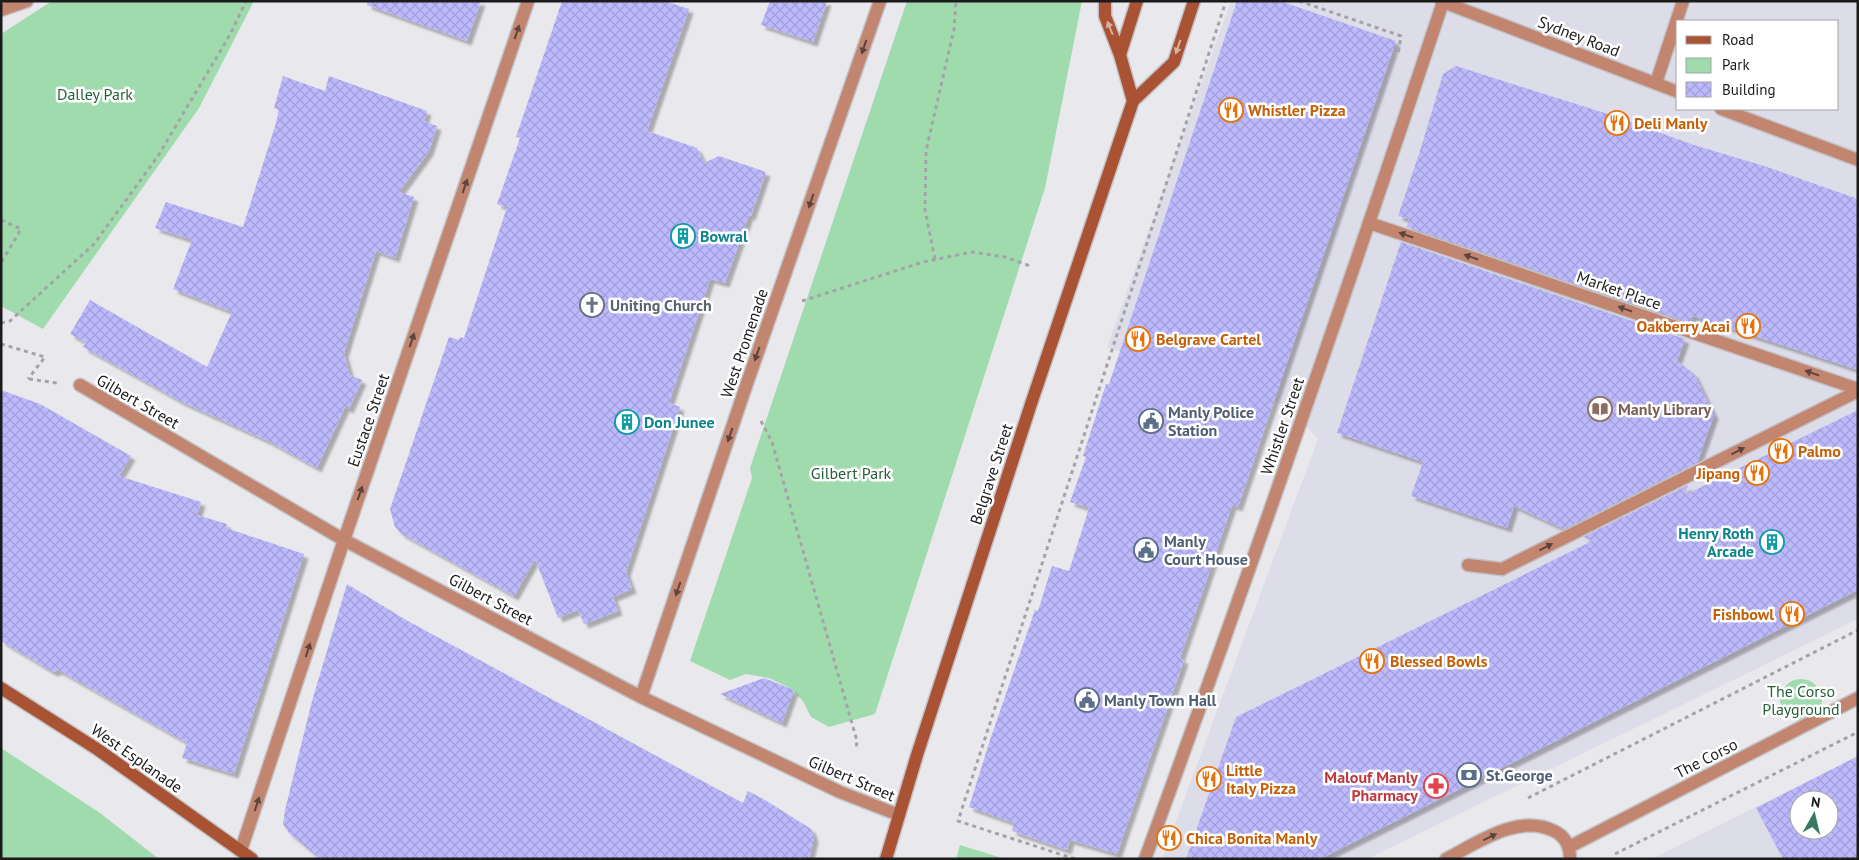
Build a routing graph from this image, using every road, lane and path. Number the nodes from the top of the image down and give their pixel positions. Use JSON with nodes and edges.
{"nodes":[{"id":1,"x":27,"y":1,"type":"edge"},
{"id":2,"x":246,"y":1,"type":"edge"},
{"id":3,"x":528,"y":1,"type":"edge"},
{"id":4,"x":880,"y":1,"type":"edge"},
{"id":5,"x":956,"y":1,"type":"edge"},
{"id":6,"x":1106,"y":1,"type":"edge"},
{"id":7,"x":1137,"y":1,"type":"edge"},
{"id":8,"x":1194,"y":1,"type":"edge"},
{"id":9,"x":1226,"y":1,"type":"edge"},
{"id":10,"x":1299,"y":1,"type":"edge"},
{"id":11,"x":1683,"y":1,"type":"edge"},
{"id":12,"x":1443,"y":2,"type":"edge"},
{"id":13,"x":1,"y":10,"type":"edge"},
{"id":14,"x":1677,"y":20,"type":"edge"},
{"id":15,"x":1676,"y":22,"type":"edge"},
{"id":16,"x":1120,"y":55,"type":"junction"},
{"id":17,"x":1396,"y":59,"type":"dead end"},
{"id":18,"x":1656,"y":83,"type":"junction"},
{"id":19,"x":1676,"y":91,"type":"edge"},
{"id":20,"x":1133,"y":101,"type":"junction"},
{"id":21,"x":1724,"y":110,"type":"edge"},
{"id":22,"x":1858,"y":160,"type":"edge"},
{"id":23,"x":1,"y":220,"type":"edge"},
{"id":24,"x":1369,"y":223,"type":"junction"},
{"id":25,"x":935,"y":260,"type":"junction"},
{"id":26,"x":1,"y":262,"type":"edge"},
{"id":27,"x":1030,"y":266,"type":"dead end"},
{"id":28,"x":773,"y":311,"type":"junction"},
{"id":29,"x":1,"y":323,"type":"edge"},
{"id":30,"x":1,"y":344,"type":"edge"},
{"id":31,"x":28,"y":379,"type":"dead end"},
{"id":32,"x":80,"y":385,"type":"dead end"},
{"id":33,"x":745,"y":389,"type":"junction"},
{"id":34,"x":1858,"y":390,"type":"edge"},
{"id":35,"x":344,"y":540,"type":"junction"},
{"id":36,"x":1468,"y":565,"type":"dead end"},
{"id":37,"x":1858,"y":630,"type":"edge"},
{"id":38,"x":1,"y":688,"type":"edge"},
{"id":39,"x":641,"y":697,"type":"junction"},
{"id":40,"x":1858,"y":698,"type":"edge"},
{"id":41,"x":1858,"y":732,"type":"edge"},
{"id":42,"x":856,"y":749,"type":"dead end"},
{"id":43,"x":1528,"y":798,"type":"dead end"},
{"id":44,"x":899,"y":816,"type":"junction"},
{"id":45,"x":241,"y":850,"type":"junction"},
{"id":46,"x":1570,"y":853,"type":"edge"},
{"id":47,"x":1614,"y":854,"type":"dead end"},
{"id":48,"x":252,"y":859,"type":"edge"},
{"id":49,"x":886,"y":859,"type":"edge"},
{"id":50,"x":1075,"y":859,"type":"edge"},
{"id":51,"x":1145,"y":859,"type":"edge"},
{"id":52,"x":1446,"y":859,"type":"edge"}],
"edges":[{"from":1,"to":13,"type":"street"},
{"from":2,"to":29,"type":"path"},
{"from":35,"to":3,"type":"street","name":"Eustace Street","one_way":true},
{"from":4,"to":28,"type":"street","name":"West Promenade","one_way":true},
{"from":5,"to":25,"type":"path"},
{"from":16,"to":6,"type":"main road","one_way":true},
{"from":7,"to":16,"type":"main road"},
{"from":8,"to":20,"type":"main road","name":"Belgrave Street","one_way":true},
{"from":9,"to":50,"type":"path"},
{"from":10,"to":17,"type":"path"},
{"from":11,"to":14,"type":"street"},
{"from":12,"to":18,"type":"street","name":"Sydney Road"},
{"from":12,"to":24,"type":"street","name":"Whistler Street"},
{"from":15,"to":18,"type":"street"},
{"from":16,"to":20,"type":"main road"},
{"from":18,"to":19,"type":"street","name":"Sydney Road"},
{"from":20,"to":44,"type":"main road","name":"Belgrave Street"},
{"from":21,"to":22,"type":"street"},
{"from":23,"to":26,"type":"path"},
{"from":34,"to":24,"type":"street","name":"Market Place","one_way":true},
{"from":24,"to":51,"type":"street","name":"Whistler Street"},
{"from":25,"to":27,"type":"path"},
{"from":25,"to":28,"type":"path"},
{"from":28,"to":33,"type":"street","name":"West Promenade","one_way":true},
{"from":30,"to":31,"type":"path"},
{"from":32,"to":35,"type":"street","name":"Gilbert Street"},
{"from":33,"to":39,"type":"street","name":"West Promenade","one_way":true},
{"from":33,"to":42,"type":"path"},
{"from":36,"to":34,"type":"street","name":"Market Place","one_way":true},
{"from":35,"to":39,"type":"street","name":"Gilbert Street"},
{"from":45,"to":35,"type":"street","name":"Eustace Street","one_way":true},
{"from":37,"to":43,"type":"path"},
{"from":38,"to":45,"type":"main road","name":"West Esplanade"},
{"from":39,"to":44,"type":"street","name":"Gilbert Street"},
{"from":40,"to":46,"type":"street","name":"The Corso"},
{"from":41,"to":47,"type":"path"},
{"from":44,"to":49,"type":"main road","name":"Belgrave Street"},
{"from":45,"to":48,"type":"main road","name":"West Esplanade"},
{"from":52,"to":46,"type":"street","name":"The Corso","one_way":true}]}
